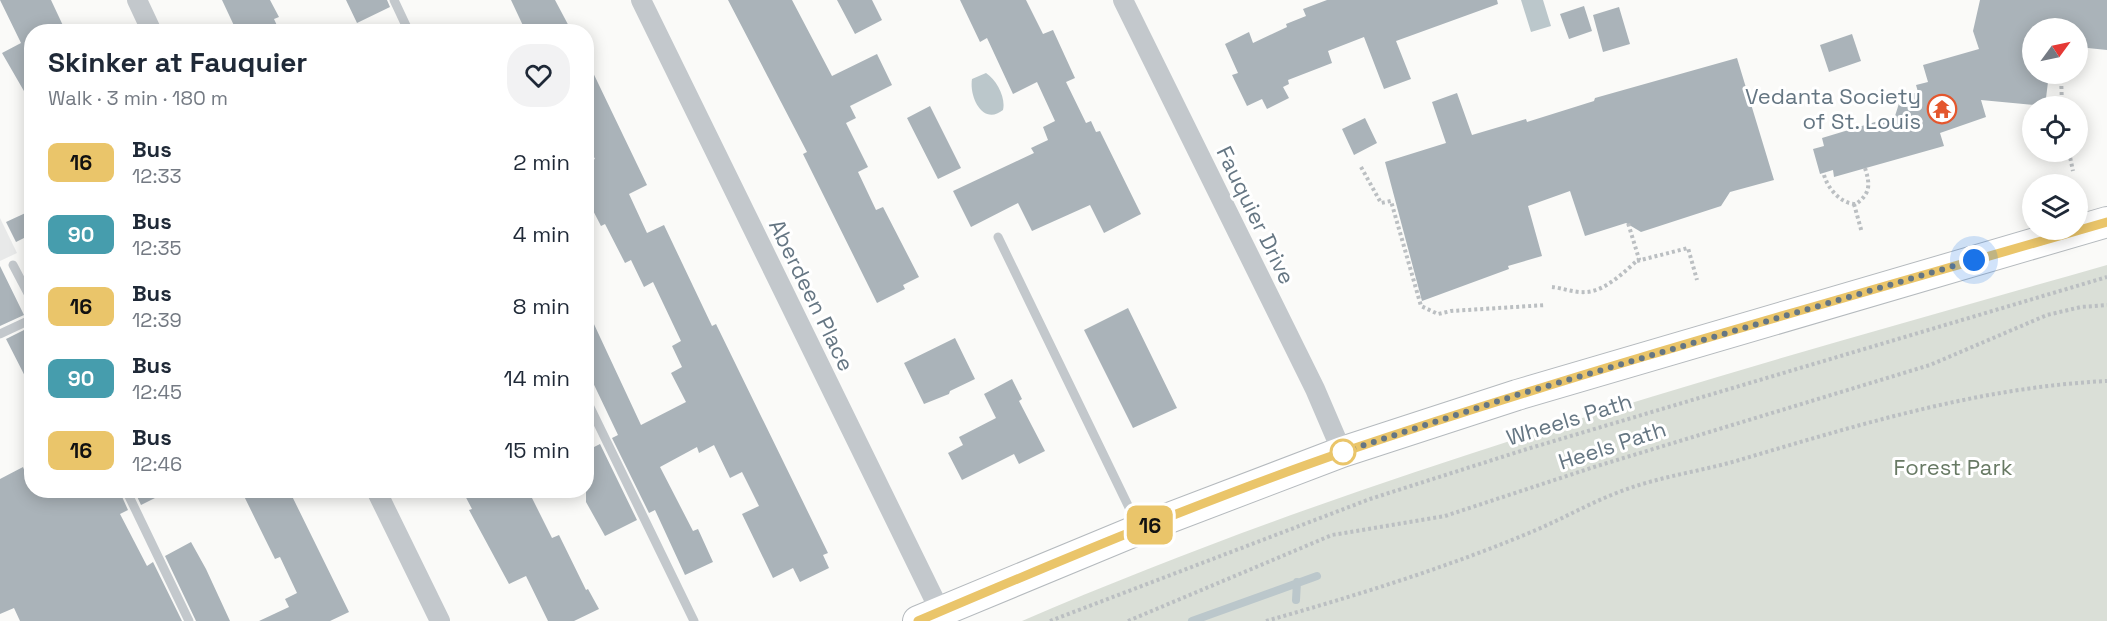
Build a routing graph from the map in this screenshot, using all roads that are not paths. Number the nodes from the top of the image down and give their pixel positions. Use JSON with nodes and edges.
{"nodes":[{"id":1,"x":137,"y":0,"type":"edge"},
{"id":2,"x":394,"y":0,"type":"edge"},
{"id":3,"x":641,"y":0,"type":"edge"},
{"id":4,"x":1123,"y":0,"type":"edge"},
{"id":5,"x":148,"y":24,"type":"edge"},
{"id":6,"x":405,"y":24,"type":"edge"},
{"id":7,"x":2107,"y":222,"type":"edge"},
{"id":8,"x":998,"y":237,"type":"dead end"},
{"id":9,"x":14,"y":265,"type":"dead end"},
{"id":10,"x":24,"y":285,"type":"edge"},
{"id":11,"x":24,"y":323,"type":"edge"},
{"id":12,"x":0,"y":334,"type":"edge"},
{"id":13,"x":594,"y":415,"type":"edge"},
{"id":14,"x":1342,"y":452,"type":"junction"},
{"id":15,"x":130,"y":498,"type":"edge"},
{"id":16,"x":380,"y":498,"type":"edge"},
{"id":17,"x":1140,"y":529,"type":"junction"},
{"id":18,"x":929,"y":616,"type":"edge"},
{"id":19,"x":189,"y":621,"type":"edge"},
{"id":20,"x":440,"y":621,"type":"edge"},
{"id":21,"x":694,"y":621,"type":"edge"}],
"edges":[{"from":1,"to":5,"type":"street"},
{"from":2,"to":6,"type":"lane"},
{"from":3,"to":18,"type":"street","name":"Aberdeen Place"},
{"from":4,"to":14,"type":"street","name":"Fauquier Drive"},
{"from":7,"to":14,"type":"main road"},
{"from":8,"to":17,"type":"lane"},
{"from":9,"to":10,"type":"lane"},
{"from":11,"to":12,"type":"lane"},
{"from":13,"to":21,"type":"lane"},
{"from":14,"to":17,"type":"main road"},
{"from":15,"to":19,"type":"lane"},
{"from":16,"to":20,"type":"street"},
{"from":17,"to":18,"type":"main road"}]}
